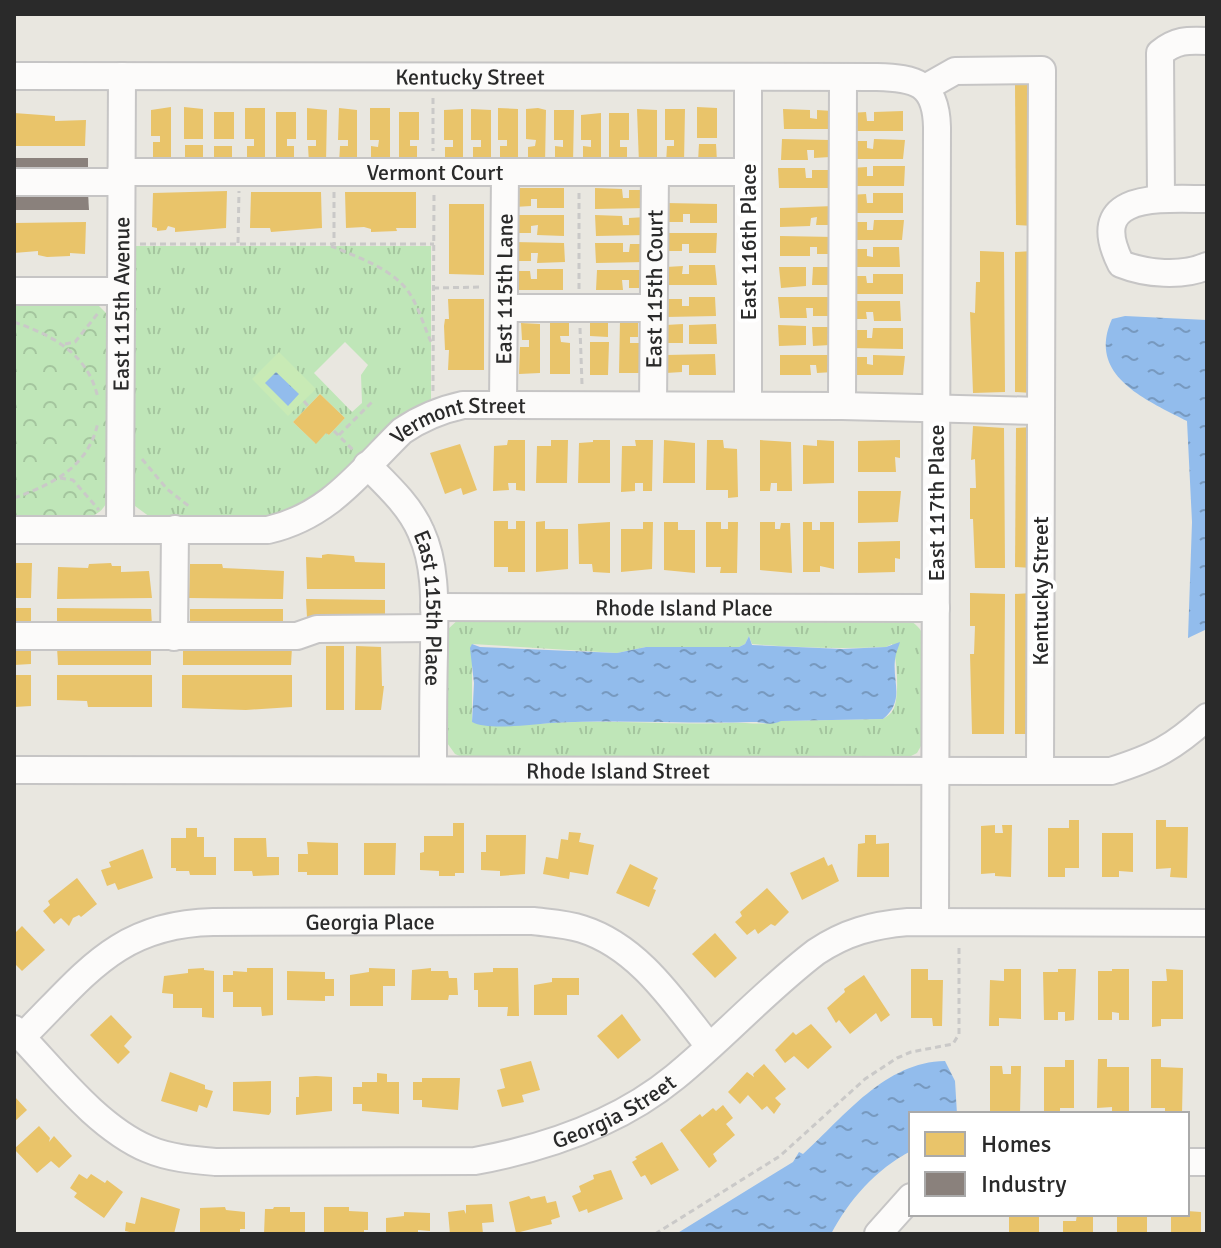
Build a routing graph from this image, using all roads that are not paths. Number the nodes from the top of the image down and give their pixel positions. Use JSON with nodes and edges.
{"nodes":[{"id":1,"x":1207,"y":41,"type":"edge"},
{"id":2,"x":14,"y":76,"type":"edge"},
{"id":3,"x":122,"y":76,"type":"junction"},
{"id":4,"x":748,"y":78,"type":"junction"},
{"id":5,"x":843,"y":78,"type":"junction"},
{"id":6,"x":925,"y":88,"type":"junction"},
{"id":7,"x":655,"y":172,"type":"junction"},
{"id":8,"x":748,"y":172,"type":"junction"},
{"id":9,"x":505,"y":174,"type":"junction"},
{"id":10,"x":121,"y":177,"type":"junction"},
{"id":11,"x":14,"y":182,"type":"edge"},
{"id":12,"x":1161,"y":199,"type":"junction"},
{"id":13,"x":1207,"y":199,"type":"edge"},
{"id":14,"x":1207,"y":266,"type":"edge"},
{"id":15,"x":14,"y":291,"type":"edge"},
{"id":16,"x":504,"y":298,"type":"junction"},
{"id":17,"x":111,"y":300,"type":"junction"},
{"id":18,"x":653,"y":308,"type":"junction"},
{"id":19,"x":503,"y":405,"type":"junction"},
{"id":20,"x":653,"y":405,"type":"junction"},
{"id":21,"x":748,"y":405,"type":"junction"},
{"id":22,"x":842,"y":406,"type":"junction"},
{"id":23,"x":936,"y":408,"type":"junction"},
{"id":24,"x":1041,"y":411,"type":"junction"},
{"id":25,"x":360,"y":458,"type":"junction"},
{"id":26,"x":111,"y":521,"type":"junction"},
{"id":27,"x":175,"y":529,"type":"junction"},
{"id":28,"x":14,"y":530,"type":"edge"},
{"id":29,"x":936,"y":608,"type":"junction"},
{"id":30,"x":434,"y":617,"type":"junction"},
{"id":31,"x":14,"y":636,"type":"edge"},
{"id":32,"x":174,"y":637,"type":"junction"},
{"id":33,"x":1207,"y":717,"type":"edge"},
{"id":34,"x":14,"y":770,"type":"edge"},
{"id":35,"x":433,"y":770,"type":"junction"},
{"id":36,"x":935,"y":771,"type":"junction"},
{"id":37,"x":1040,"y":771,"type":"junction"},
{"id":38,"x":935,"y":922,"type":"junction"},
{"id":39,"x":1207,"y":923,"type":"edge"},
{"id":40,"x":18,"y":1033,"type":"edge"},
{"id":41,"x":709,"y":1046,"type":"junction"},
{"id":42,"x":909,"y":1199,"type":"edge"},
{"id":43,"x":878,"y":1234,"type":"edge"}],
"edges":[{"from":1,"to":12,"type":"street"},
{"from":2,"to":3,"type":"street","name":"Kentucky Street"},
{"from":3,"to":4,"type":"street","name":"Kentucky Street"},
{"from":3,"to":10,"type":"street","name":"East 115th Avenue"},
{"from":4,"to":5,"type":"street","name":"Kentucky Street"},
{"from":4,"to":8,"type":"street","name":"East 116th Place"},
{"from":5,"to":6,"type":"street","name":"Kentucky Street"},
{"from":5,"to":22,"type":"street"},
{"from":6,"to":23,"type":"street","name":"East 117th Place"},
{"from":6,"to":24,"type":"street","name":"Kentucky Street"},
{"from":7,"to":8,"type":"street","name":"Vermont Court"},
{"from":7,"to":9,"type":"street","name":"Vermont Court"},
{"from":7,"to":18,"type":"street","name":"East 115th Court"},
{"from":8,"to":21,"type":"street","name":"East 116th Place"},
{"from":9,"to":10,"type":"street","name":"Vermont Court"},
{"from":9,"to":16,"type":"street","name":"East 115th Lane"},
{"from":10,"to":11,"type":"street","name":"Vermont Court"},
{"from":10,"to":17,"type":"street","name":"East 115th Avenue"},
{"from":12,"to":13,"type":"street"},
{"from":12,"to":14,"type":"street"},
{"from":15,"to":17,"type":"street"},
{"from":16,"to":18,"type":"street"},
{"from":16,"to":19,"type":"street","name":"East 115th Lane"},
{"from":17,"to":26,"type":"street","name":"East 115th Avenue"},
{"from":18,"to":20,"type":"street","name":"East 115th Court"},
{"from":19,"to":20,"type":"street","name":"Vermont Street"},
{"from":19,"to":25,"type":"street","name":"Vermont Street"},
{"from":20,"to":21,"type":"street","name":"Vermont Street"},
{"from":21,"to":22,"type":"street","name":"Vermont Street"},
{"from":22,"to":23,"type":"street","name":"Vermont Street"},
{"from":23,"to":24,"type":"street","name":"Vermont Street"},
{"from":23,"to":29,"type":"street","name":"East 117th Place"},
{"from":24,"to":37,"type":"street","name":"Kentucky Street"},
{"from":25,"to":27,"type":"street","name":"Vermont Street"},
{"from":25,"to":30,"type":"street","name":"East 115th Place"},
{"from":26,"to":27,"type":"street","name":"Vermont Street"},
{"from":26,"to":28,"type":"street","name":"Vermont Street"},
{"from":27,"to":32,"type":"street"},
{"from":29,"to":30,"type":"street","name":"Rhode Island Place"},
{"from":29,"to":36,"type":"street","name":"East 117th Place"},
{"from":30,"to":32,"type":"street","name":"Rhode Island Place"},
{"from":30,"to":35,"type":"street","name":"East 115th Place"},
{"from":31,"to":32,"type":"street","name":"Rhode Island Place"},
{"from":33,"to":37,"type":"street","name":"Rhode Island Street"},
{"from":34,"to":35,"type":"street","name":"Rhode Island Street"},
{"from":35,"to":36,"type":"street","name":"Rhode Island Street"},
{"from":36,"to":37,"type":"street","name":"Rhode Island Street"},
{"from":36,"to":38,"type":"street","name":"East 117th Place"},
{"from":38,"to":39,"type":"street","name":"Georgia Street"},
{"from":38,"to":41,"type":"street","name":"Georgia Street"},
{"from":40,"to":41,"type":"street","name":"Georgia Street"},
{"from":40,"to":41,"type":"street","name":"Georgia Place"},
{"from":42,"to":43,"type":"street"}]}
